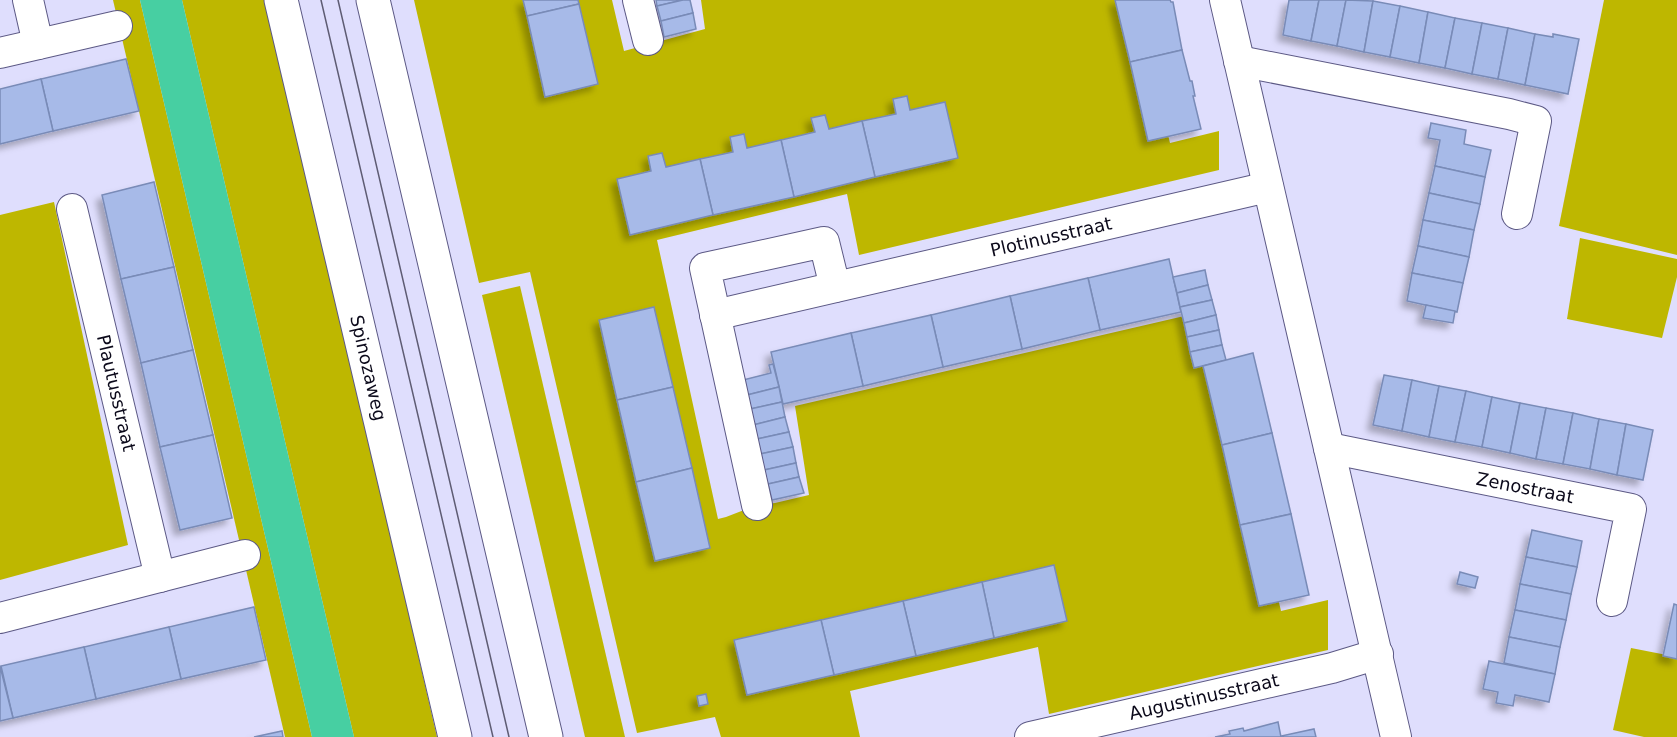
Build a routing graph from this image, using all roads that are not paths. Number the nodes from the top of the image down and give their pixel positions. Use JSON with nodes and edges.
{"nodes":[{"id":1,"x":28,"y":0,"type":"edge"},
{"id":2,"x":281,"y":0,"type":"edge"},
{"id":3,"x":373,"y":0,"type":"edge"},
{"id":4,"x":638,"y":0,"type":"edge"},
{"id":5,"x":1225,"y":0,"type":"edge"},
{"id":6,"x":117,"y":26,"type":"dead end"},
{"id":7,"x":648,"y":40,"type":"dead end"},
{"id":8,"x":38,"y":44,"type":"junction"},
{"id":9,"x":0,"y":52,"type":"edge"},
{"id":10,"x":1239,"y":61,"type":"junction"},
{"id":11,"x":1268,"y":187,"type":"junction"},
{"id":12,"x":72,"y":209,"type":"dead end"},
{"id":13,"x":1517,"y":214,"type":"dead end"},
{"id":14,"x":835,"y":287,"type":"junction"},
{"id":15,"x":715,"y":315,"type":"junction"},
{"id":16,"x":1329,"y":448,"type":"junction"},
{"id":17,"x":757,"y":505,"type":"dead end"},
{"id":18,"x":245,"y":555,"type":"dead end"},
{"id":19,"x":160,"y":577,"type":"junction"},
{"id":20,"x":1612,"y":600,"type":"dead end"},
{"id":21,"x":0,"y":618,"type":"edge"},
{"id":22,"x":1378,"y":654,"type":"junction"},
{"id":23,"x":455,"y":737,"type":"edge"},
{"id":24,"x":546,"y":737,"type":"edge"},
{"id":25,"x":1030,"y":737,"type":"edge"},
{"id":26,"x":1396,"y":737,"type":"edge"}],
"edges":[{"from":1,"to":8,"type":"street"},
{"from":2,"to":23,"type":"main road","name":"Spinozaweg"},
{"from":3,"to":24,"type":"main road"},
{"from":4,"to":7,"type":"street"},
{"from":5,"to":10,"type":"street"},
{"from":6,"to":8,"type":"street"},
{"from":8,"to":9,"type":"street"},
{"from":10,"to":11,"type":"street"},
{"from":10,"to":13,"type":"street"},
{"from":11,"to":14,"type":"street","name":"Plotinusstraat"},
{"from":11,"to":16,"type":"street"},
{"from":12,"to":19,"type":"street","name":"Plautusstraat"},
{"from":14,"to":15,"type":"street","name":"Plotinusstraat"},
{"from":14,"to":15,"type":"street"},
{"from":15,"to":17,"type":"street"},
{"from":16,"to":20,"type":"street","name":"Zenostraat"},
{"from":16,"to":22,"type":"street"},
{"from":18,"to":19,"type":"street"},
{"from":19,"to":21,"type":"street"},
{"from":22,"to":25,"type":"street","name":"Augustinusstraat"},
{"from":22,"to":26,"type":"street"}]}
